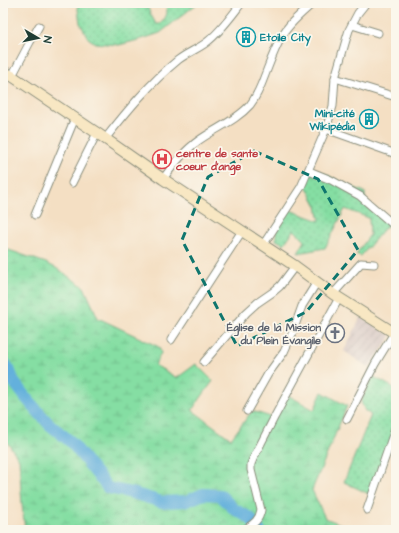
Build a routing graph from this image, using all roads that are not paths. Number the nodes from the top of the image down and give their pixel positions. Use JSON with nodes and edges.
{"nodes":[{"id":1,"x":5,"y":3,"type":"edge"},
{"id":2,"x":313,"y":3,"type":"edge"},
{"id":3,"x":366,"y":3,"type":"edge"},
{"id":4,"x":240,"y":5,"type":"dead end"},
{"id":5,"x":3,"y":7,"type":"edge"},
{"id":6,"x":352,"y":25,"type":"junction"},
{"id":7,"x":40,"y":26,"type":"dead end"},
{"id":8,"x":378,"y":33,"type":"dead end"},
{"id":9,"x":3,"y":71,"type":"edge"},
{"id":10,"x":12,"y":76,"type":"junction"},
{"id":11,"x":335,"y":78,"type":"junction"},
{"id":12,"x":396,"y":97,"type":"edge"},
{"id":13,"x":75,"y":118,"type":"junction"},
{"id":14,"x":326,"y":129,"type":"junction"},
{"id":15,"x":101,"y":136,"type":"junction"},
{"id":16,"x":396,"y":154,"type":"edge"},
{"id":17,"x":309,"y":170,"type":"junction"},
{"id":18,"x":163,"y":179,"type":"junction"},
{"id":19,"x":72,"y":183,"type":"dead end"},
{"id":20,"x":34,"y":215,"type":"dead end"},
{"id":21,"x":396,"y":227,"type":"edge"},
{"id":22,"x":242,"y":231,"type":"junction"},
{"id":23,"x":264,"y":245,"type":"junction"},
{"id":24,"x":374,"y":264,"type":"dead end"},
{"id":25,"x":295,"y":266,"type":"junction"},
{"id":26,"x":317,"y":282,"type":"junction"},
{"id":27,"x":336,"y":296,"type":"junction"},
{"id":28,"x":395,"y":334,"type":"edge"},
{"id":29,"x":171,"y":340,"type":"dead end"},
{"id":30,"x":204,"y":362,"type":"dead end"},
{"id":31,"x":247,"y":411,"type":"dead end"},
{"id":32,"x":347,"y":419,"type":"dead end"},
{"id":33,"x":396,"y":426,"type":"edge"},
{"id":34,"x":367,"y":510,"type":"dead end"},
{"id":35,"x":244,"y":530,"type":"edge"}],
"edges":[{"from":1,"to":5,"type":"street"},
{"from":2,"to":18,"type":"street"},
{"from":3,"to":6,"type":"street"},
{"from":4,"to":15,"type":"street"},
{"from":6,"to":8,"type":"street"},
{"from":6,"to":11,"type":"street"},
{"from":7,"to":10,"type":"street"},
{"from":9,"to":10,"type":"main road"},
{"from":10,"to":13,"type":"main road"},
{"from":11,"to":12,"type":"street"},
{"from":11,"to":14,"type":"street"},
{"from":13,"to":15,"type":"main road"},
{"from":13,"to":20,"type":"street"},
{"from":14,"to":16,"type":"street"},
{"from":14,"to":17,"type":"street"},
{"from":15,"to":18,"type":"main road"},
{"from":15,"to":19,"type":"street"},
{"from":17,"to":21,"type":"street"},
{"from":17,"to":23,"type":"street"},
{"from":18,"to":22,"type":"main road"},
{"from":22,"to":23,"type":"main road"},
{"from":22,"to":29,"type":"street"},
{"from":23,"to":25,"type":"main road"},
{"from":24,"to":27,"type":"street"},
{"from":25,"to":26,"type":"main road"},
{"from":25,"to":30,"type":"street"},
{"from":26,"to":27,"type":"main road"},
{"from":26,"to":31,"type":"street"},
{"from":27,"to":28,"type":"main road"},
{"from":27,"to":35,"type":"street"},
{"from":28,"to":32,"type":"street"},
{"from":33,"to":34,"type":"street"}]}
